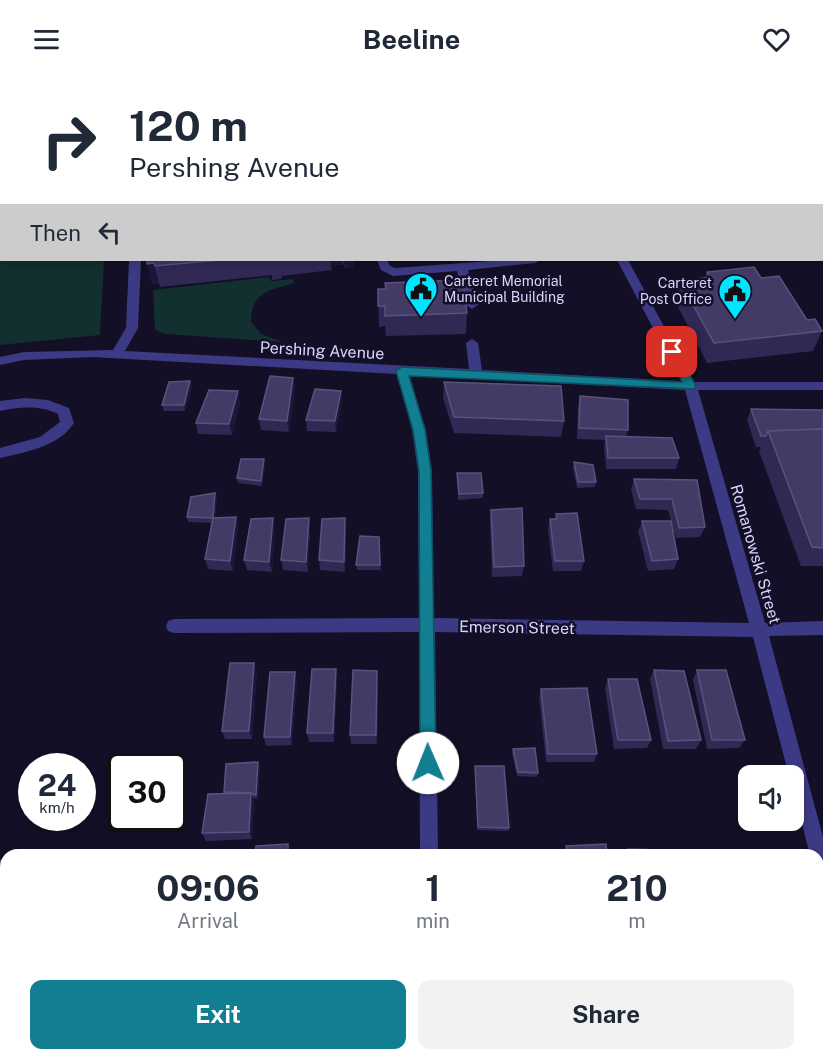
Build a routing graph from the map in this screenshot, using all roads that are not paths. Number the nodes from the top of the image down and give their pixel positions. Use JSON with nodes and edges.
{"nodes":[{"id":1,"x":135,"y":261,"type":"edge"},
{"id":2,"x":382,"y":261,"type":"edge"},
{"id":3,"x":525,"y":261,"type":"edge"},
{"id":4,"x":624,"y":261,"type":"edge"},
{"id":5,"x":462,"y":267,"type":"junction"},
{"id":6,"x":472,"y":305,"type":"dead end"},
{"id":7,"x":472,"y":343,"type":"dead end"},
{"id":8,"x":116,"y":355,"type":"junction"},
{"id":9,"x":0,"y":361,"type":"edge"},
{"id":10,"x":402,"y":371,"type":"junction"},
{"id":11,"x":476,"y":375,"type":"junction"},
{"id":12,"x":690,"y":386,"type":"junction"},
{"id":13,"x":823,"y":386,"type":"edge"},
{"id":14,"x":0,"y":406,"type":"edge"},
{"id":15,"x":0,"y":453,"type":"edge"},
{"id":16,"x":427,"y":625,"type":"junction"},
{"id":17,"x":174,"y":626,"type":"dead end"},
{"id":18,"x":823,"y":628,"type":"edge"},
{"id":19,"x":759,"y":630,"type":"junction"},
{"id":20,"x":429,"y":849,"type":"edge"},
{"id":21,"x":817,"y":849,"type":"edge"}],
"edges":[{"from":1,"to":8,"type":"street"},
{"from":2,"to":5,"type":"street"},
{"from":3,"to":5,"type":"street"},
{"from":4,"to":12,"type":"street","name":"Romanowski Street"},
{"from":5,"to":6,"type":"street"},
{"from":7,"to":11,"type":"street"},
{"from":8,"to":9,"type":"street","name":"Pershing Avenue"},
{"from":8,"to":10,"type":"street","name":"Pershing Avenue"},
{"from":10,"to":11,"type":"street","name":"Pershing Avenue"},
{"from":10,"to":16,"type":"street"},
{"from":11,"to":12,"type":"street","name":"Pershing Avenue"},
{"from":12,"to":13,"type":"street","name":"Pershing Avenue"},
{"from":12,"to":19,"type":"street","name":"Romanowski Street"},
{"from":14,"to":15,"type":"street"},
{"from":16,"to":17,"type":"street","name":"Emerson Street"},
{"from":16,"to":19,"type":"street","name":"Emerson Street"},
{"from":16,"to":20,"type":"street"},
{"from":18,"to":19,"type":"street","name":"Emerson Street"},
{"from":19,"to":21,"type":"street","name":"Romanowski Street"}]}
